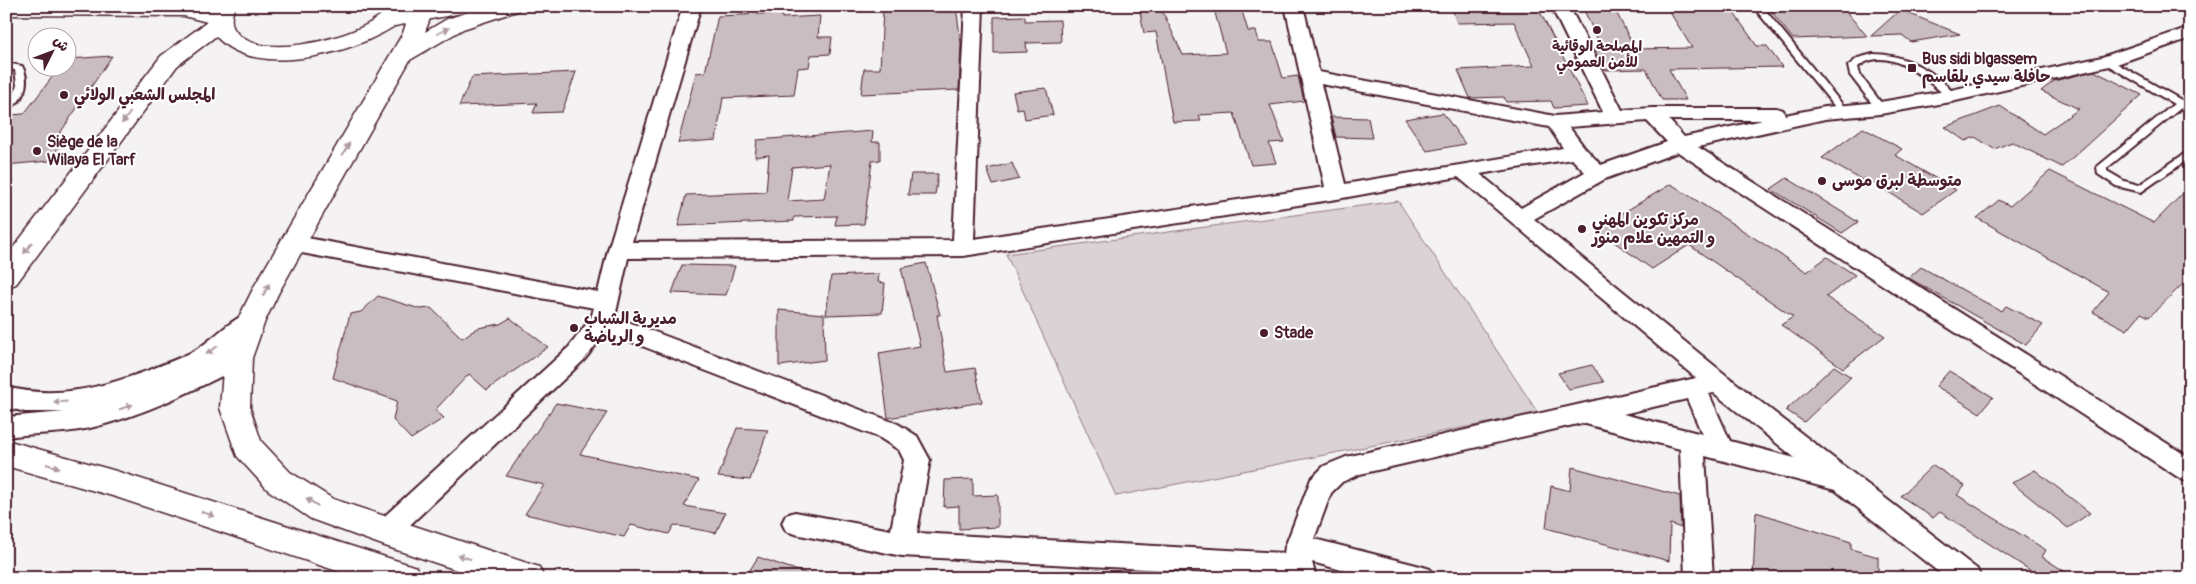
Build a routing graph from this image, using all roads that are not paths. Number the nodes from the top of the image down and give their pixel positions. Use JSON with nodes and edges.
{"nodes":[{"id":1,"x":467,"y":6,"type":"edge"},
{"id":2,"x":509,"y":6,"type":"edge"},
{"id":3,"x":692,"y":6,"type":"edge"},
{"id":4,"x":974,"y":6,"type":"edge"},
{"id":5,"x":1294,"y":6,"type":"edge"},
{"id":6,"x":1560,"y":6,"type":"edge"},
{"id":7,"x":1759,"y":8,"type":"dead end"},
{"id":8,"x":6,"y":9,"type":"edge"},
{"id":9,"x":143,"y":9,"type":"junction"},
{"id":10,"x":410,"y":11,"type":"edge"},
{"id":11,"x":222,"y":16,"type":"edge"},
{"id":12,"x":2190,"y":32,"type":"edge"},
{"id":13,"x":401,"y":55,"type":"junction"},
{"id":14,"x":169,"y":61,"type":"junction"},
{"id":15,"x":2107,"y":61,"type":"junction"},
{"id":16,"x":6,"y":66,"type":"edge"},
{"id":17,"x":1311,"y":76,"type":"junction"},
{"id":18,"x":1951,"y":96,"type":"junction"},
{"id":19,"x":2185,"y":106,"type":"edge"},
{"id":20,"x":6,"y":107,"type":"edge"},
{"id":21,"x":1880,"y":108,"type":"junction"},
{"id":22,"x":1834,"y":112,"type":"junction"},
{"id":23,"x":1652,"y":114,"type":"junction"},
{"id":24,"x":1615,"y":116,"type":"junction"},
{"id":25,"x":1555,"y":122,"type":"junction"},
{"id":26,"x":1680,"y":144,"type":"junction"},
{"id":27,"x":1577,"y":152,"type":"junction"},
{"id":28,"x":2190,"y":153,"type":"edge"},
{"id":29,"x":1462,"y":170,"type":"junction"},
{"id":30,"x":1598,"y":174,"type":"junction"},
{"id":31,"x":1337,"y":192,"type":"junction"},
{"id":32,"x":1519,"y":218,"type":"junction"},
{"id":33,"x":291,"y":243,"type":"junction"},
{"id":34,"x":963,"y":248,"type":"junction"},
{"id":35,"x":619,"y":250,"type":"junction"},
{"id":36,"x":6,"y":277,"type":"edge"},
{"id":37,"x":604,"y":312,"type":"junction"},
{"id":38,"x":251,"y":321,"type":"junction"},
{"id":39,"x":238,"y":358,"type":"junction"},
{"id":40,"x":1718,"y":383,"type":"junction"},
{"id":41,"x":1694,"y":388,"type":"junction"},
{"id":42,"x":6,"y":397,"type":"edge"},
{"id":43,"x":1580,"y":414,"type":"junction"},
{"id":44,"x":6,"y":427,"type":"edge"},
{"id":45,"x":1692,"y":443,"type":"junction"},
{"id":46,"x":1721,"y":450,"type":"junction"},
{"id":47,"x":6,"y":453,"type":"edge"},
{"id":48,"x":2190,"y":471,"type":"edge"},
{"id":49,"x":1845,"y":482,"type":"junction"},
{"id":50,"x":795,"y":523,"type":"dead end"},
{"id":51,"x":385,"y":532,"type":"junction"},
{"id":52,"x":902,"y":544,"type":"junction"},
{"id":53,"x":1299,"y":563,"type":"edge"},
{"id":54,"x":1939,"y":566,"type":"edge"},
{"id":55,"x":404,"y":578,"type":"edge"},
{"id":56,"x":528,"y":578,"type":"edge"},
{"id":57,"x":1420,"y":578,"type":"edge"},
{"id":58,"x":1699,"y":578,"type":"edge"},
{"id":59,"x":1967,"y":578,"type":"edge"}],
"edges":[{"from":1,"to":10,"type":"main road"},
{"from":13,"to":2,"type":"main road","one_way":true},
{"from":3,"to":35,"type":"street"},
{"from":4,"to":34,"type":"street"},
{"from":5,"to":17,"type":"street"},
{"from":6,"to":24,"type":"street"},
{"from":7,"to":22,"type":"lane"},
{"from":8,"to":9,"type":"main road"},
{"from":9,"to":11,"type":"main road"},
{"from":9,"to":14,"type":"main road"},
{"from":10,"to":11,"type":"main road"},
{"from":10,"to":13,"type":"main road"},
{"from":11,"to":14,"type":"main road"},
{"from":12,"to":15,"type":"street"},
{"from":33,"to":13,"type":"main road","one_way":true},
{"from":14,"to":36,"type":"main road","one_way":true},
{"from":15,"to":18,"type":"street"},
{"from":15,"to":19,"type":"lane"},
{"from":16,"to":20,"type":"lane"},
{"from":17,"to":25,"type":"street"},
{"from":17,"to":31,"type":"street"},
{"from":18,"to":21,"type":"street"},
{"from":18,"to":21,"type":"lane"},
{"from":19,"to":28,"type":"lane"},
{"from":21,"to":22,"type":"street"},
{"from":22,"to":23,"type":"street"},
{"from":22,"to":26,"type":"street"},
{"from":23,"to":24,"type":"street"},
{"from":23,"to":26,"type":"street"},
{"from":24,"to":25,"type":"street"},
{"from":25,"to":27,"type":"street"},
{"from":26,"to":30,"type":"street"},
{"from":26,"to":48,"type":"street"},
{"from":27,"to":29,"type":"street"},
{"from":27,"to":30,"type":"street"},
{"from":29,"to":31,"type":"street"},
{"from":29,"to":32,"type":"street"},
{"from":30,"to":32,"type":"street"},
{"from":31,"to":34,"type":"street"},
{"from":32,"to":40,"type":"street"},
{"from":33,"to":37,"type":"street"},
{"from":38,"to":33,"type":"main road","one_way":true},
{"from":34,"to":35,"type":"street"},
{"from":35,"to":37,"type":"street"},
{"from":37,"to":51,"type":"street"},
{"from":37,"to":52,"type":"street"},
{"from":38,"to":39,"type":"main road"},
{"from":38,"to":42,"type":"street","one_way":true},
{"from":44,"to":39,"type":"street","one_way":true},
{"from":51,"to":39,"type":"main road","one_way":true},
{"from":40,"to":41,"type":"street"},
{"from":40,"to":49,"type":"street"},
{"from":41,"to":43,"type":"street"},
{"from":41,"to":46,"type":"street"},
{"from":43,"to":45,"type":"street"},
{"from":43,"to":53,"type":"street"},
{"from":45,"to":46,"type":"street"},
{"from":45,"to":58,"type":"street"},
{"from":46,"to":49,"type":"street"},
{"from":47,"to":55,"type":"main road","one_way":true},
{"from":49,"to":54,"type":"street"},
{"from":50,"to":52,"type":"street"},
{"from":56,"to":51,"type":"main road","one_way":true},
{"from":52,"to":53,"type":"street"},
{"from":53,"to":57,"type":"street"},
{"from":54,"to":59,"type":"street"}]}
